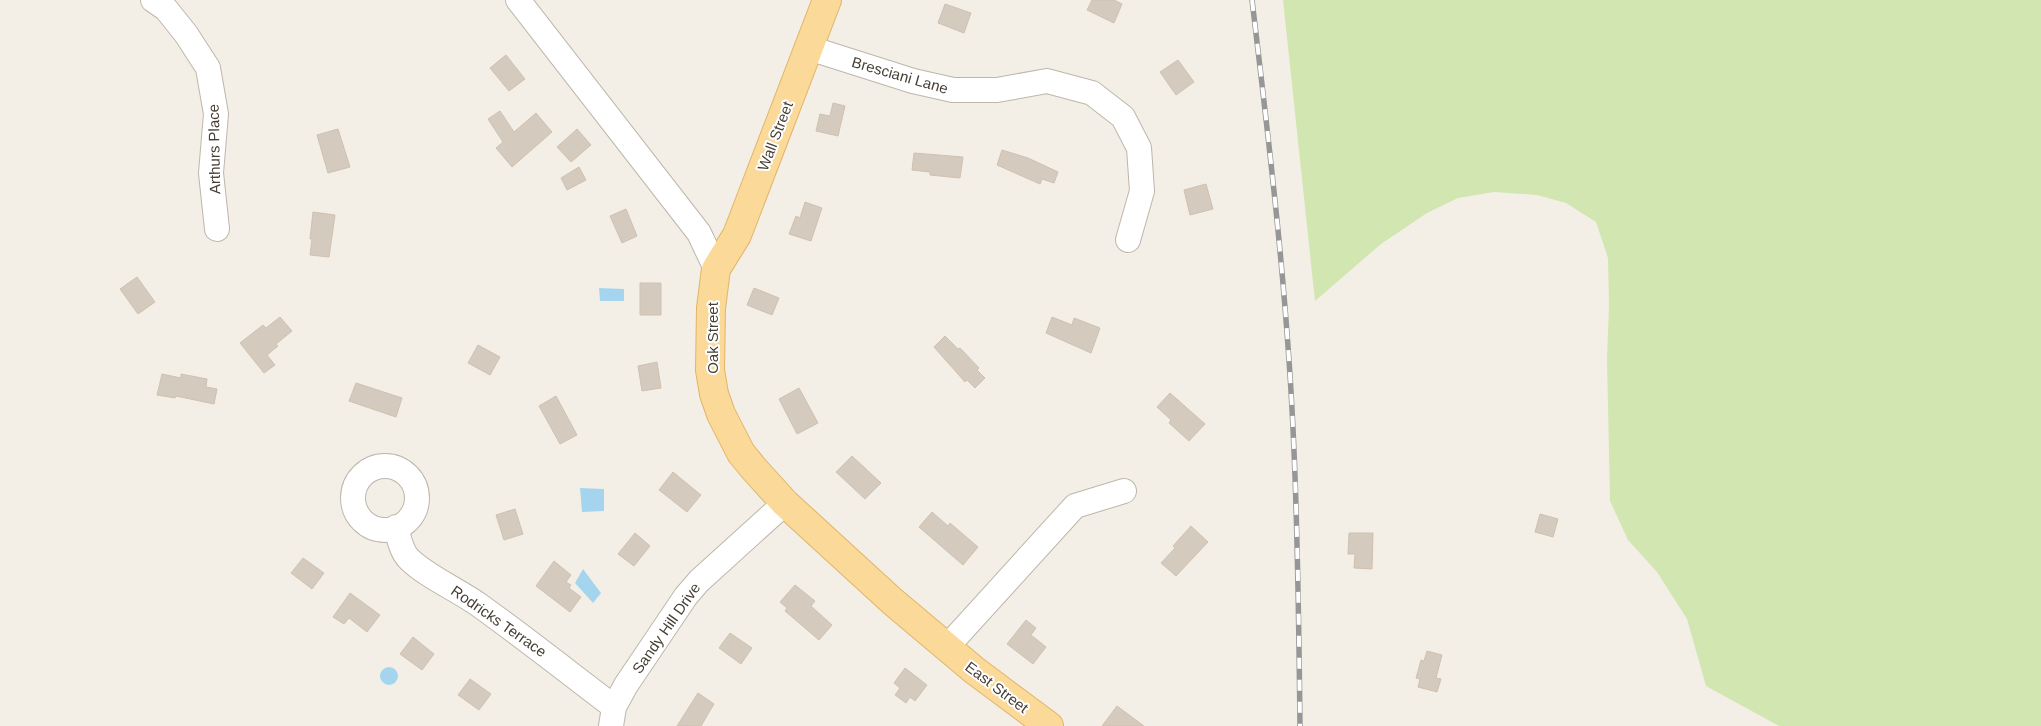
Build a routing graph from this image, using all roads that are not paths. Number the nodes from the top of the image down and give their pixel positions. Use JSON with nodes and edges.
{"nodes":[{"id":1,"x":154,"y":0,"type":"edge"},
{"id":2,"x":518,"y":0,"type":"edge"},
{"id":3,"x":827,"y":0,"type":"edge"},
{"id":4,"x":808,"y":48,"type":"junction"},
{"id":5,"x":218,"y":228,"type":"dead end"},
{"id":6,"x":1128,"y":240,"type":"dead end"},
{"id":7,"x":716,"y":269,"type":"junction"},
{"id":8,"x":1124,"y":491,"type":"dead end"},
{"id":9,"x":785,"y":503,"type":"junction"},
{"id":10,"x":396,"y":527,"type":"dead end"},
{"id":11,"x":946,"y":648,"type":"junction"},
{"id":12,"x":612,"y":717,"type":"edge"},
{"id":13,"x":1049,"y":726,"type":"edge"}],
"edges":[{"from":1,"to":5,"type":"street","name":"Arthurs Place"},
{"from":2,"to":7,"type":"street"},
{"from":3,"to":4,"type":"main road","name":"Wall Street"},
{"from":4,"to":6,"type":"street","name":"Bresciani Lane"},
{"from":4,"to":7,"type":"main road","name":"Wall Street"},
{"from":7,"to":9,"type":"main road","name":"Oak Street"},
{"from":8,"to":11,"type":"street"},
{"from":9,"to":11,"type":"main road","name":"Oak Street"},
{"from":9,"to":12,"type":"street","name":"Sandy Hill Drive"},
{"from":10,"to":12,"type":"street","name":"Rodricks Terrace"},
{"from":11,"to":13,"type":"main road","name":"East Street"}]}
